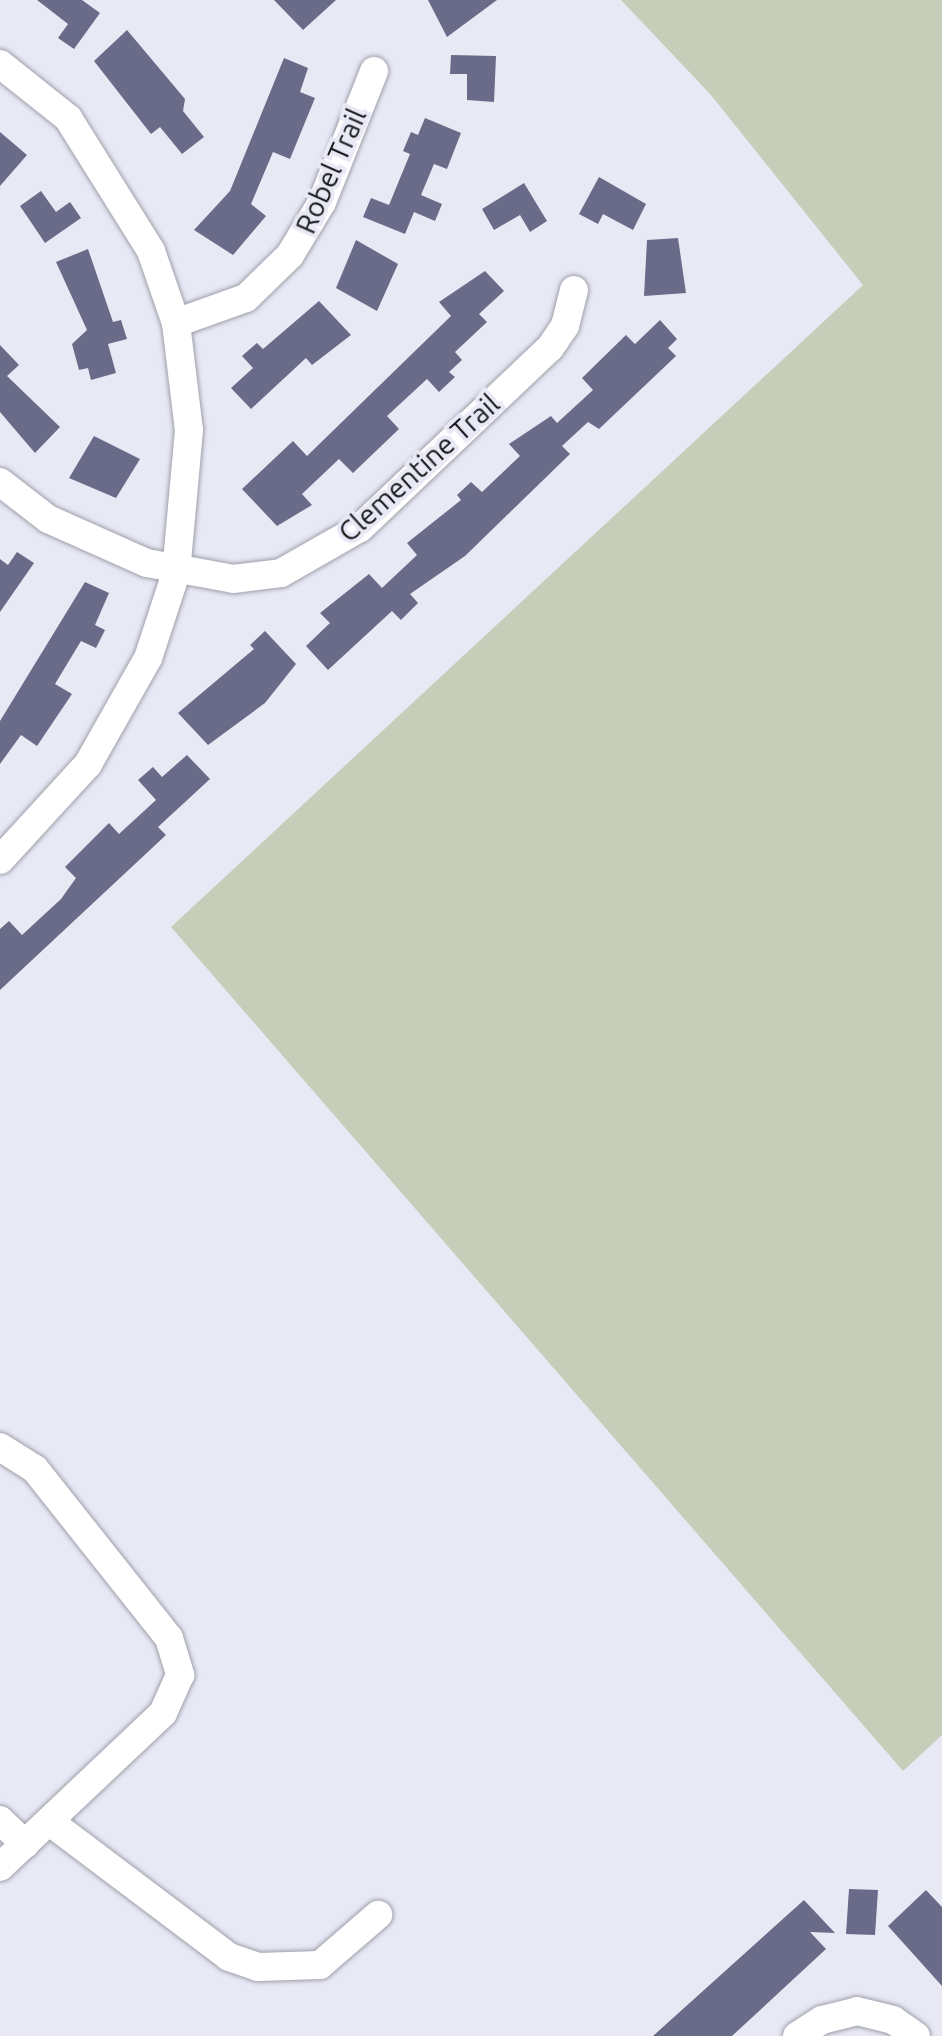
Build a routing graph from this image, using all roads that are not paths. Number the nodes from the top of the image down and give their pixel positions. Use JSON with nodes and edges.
{"nodes":[{"id":1,"x":0,"y":64,"type":"edge"},
{"id":2,"x":374,"y":71,"type":"dead end"},
{"id":3,"x":574,"y":290,"type":"dead end"},
{"id":4,"x":176,"y":324,"type":"junction"},
{"id":5,"x":0,"y":482,"type":"edge"},
{"id":6,"x":176,"y":573,"type":"junction"},
{"id":7,"x":5,"y":846,"type":"edge"},
{"id":8,"x":0,"y":1447,"type":"edge"},
{"id":9,"x":0,"y":1820,"type":"edge"},
{"id":10,"x":50,"y":1822,"type":"junction"},
{"id":11,"x":25,"y":1844,"type":"junction"},
{"id":12,"x":0,"y":1867,"type":"edge"},
{"id":13,"x":378,"y":1914,"type":"dead end"},
{"id":14,"x":798,"y":2036,"type":"edge"},
{"id":15,"x":916,"y":2036,"type":"edge"}],
"edges":[{"from":1,"to":4,"type":"street"},
{"from":2,"to":4,"type":"street","name":"Robel Trail"},
{"from":3,"to":6,"type":"street","name":"Clementine Trail"},
{"from":4,"to":6,"type":"street"},
{"from":5,"to":6,"type":"street","name":"Clementine Trail"},
{"from":6,"to":7,"type":"street"},
{"from":8,"to":10,"type":"street"},
{"from":9,"to":11,"type":"street"},
{"from":10,"to":11,"type":"street"},
{"from":10,"to":13,"type":"street"},
{"from":11,"to":12,"type":"street"},
{"from":14,"to":15,"type":"street"}]}
